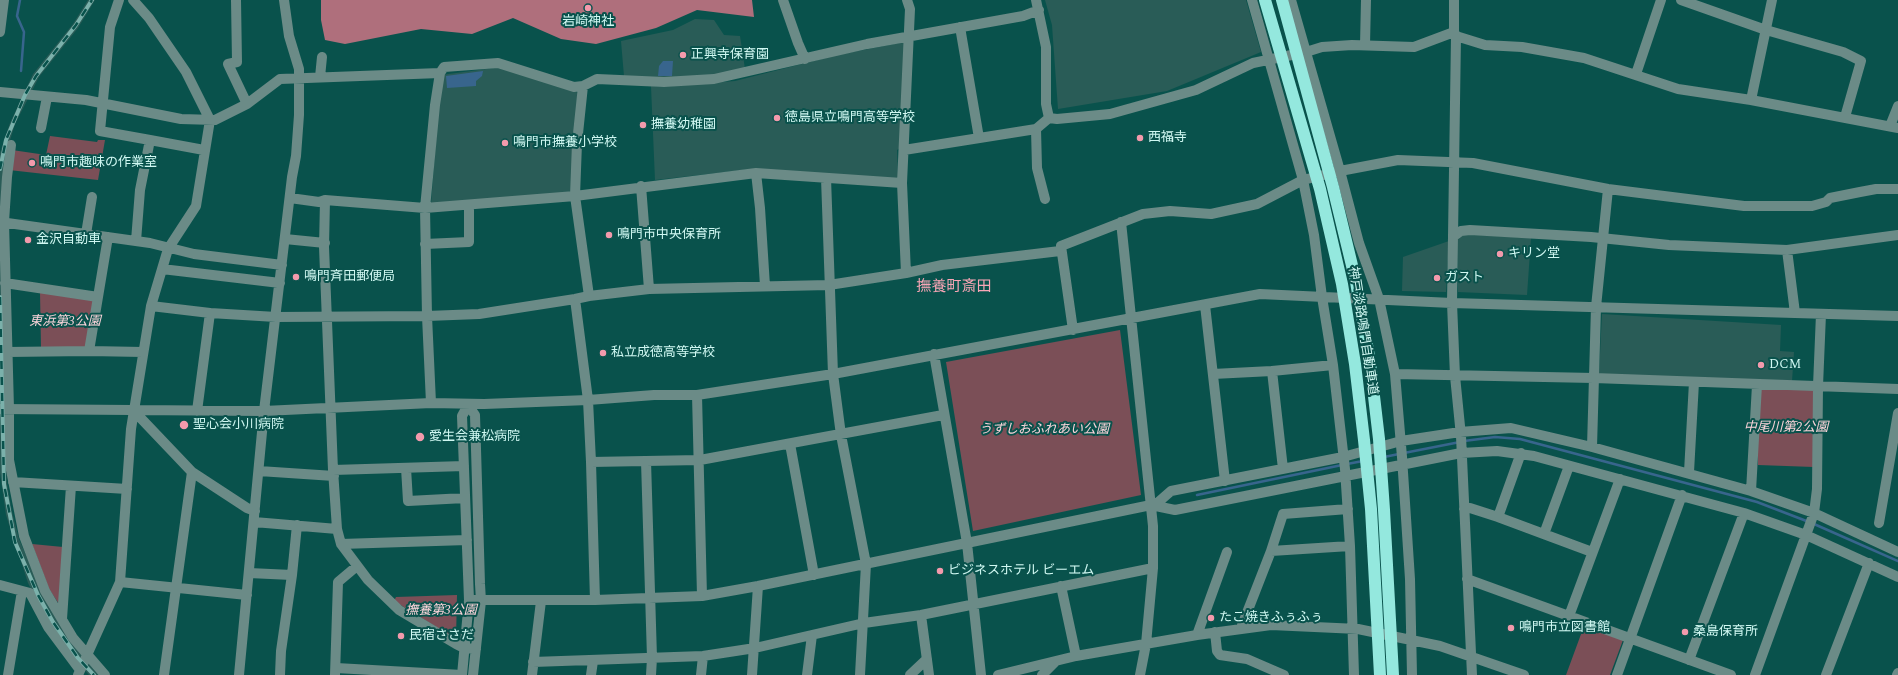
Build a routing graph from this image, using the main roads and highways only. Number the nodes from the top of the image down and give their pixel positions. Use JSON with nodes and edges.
{"nodes":[{"id":1,"x":1265,"y":0,"type":"edge"},
{"id":2,"x":1282,"y":0,"type":"edge"},
{"id":3,"x":1380,"y":675,"type":"edge"},
{"id":4,"x":1393,"y":675,"type":"edge"}],
"edges":[{"from":1,"to":3,"type":"highway","name":"神戸淡路鳴門自動車道","bridge":true},
{"from":2,"to":4,"type":"highway","name":"神戸淡路鳴門自動車道","bridge":true}]}
